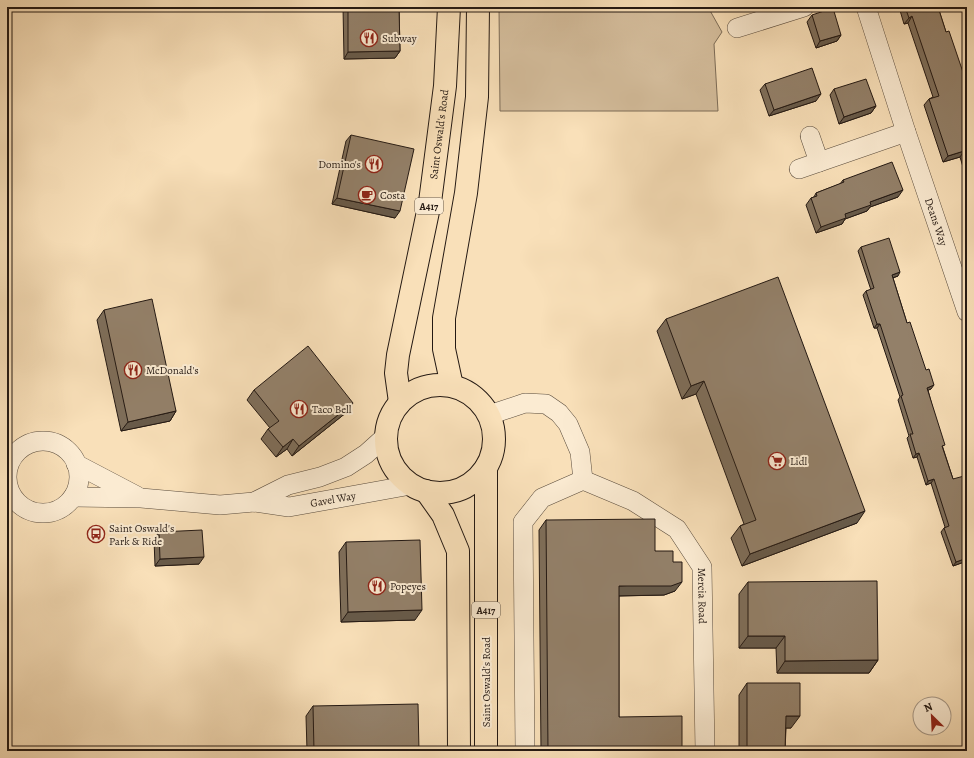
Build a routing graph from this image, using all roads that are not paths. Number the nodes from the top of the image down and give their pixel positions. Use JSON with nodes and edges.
{"nodes":[{"id":1,"x":449,"y":7,"type":"edge"},
{"id":2,"x":478,"y":7,"type":"edge"},
{"id":3,"x":804,"y":7,"type":"edge"},
{"id":4,"x":866,"y":7,"type":"edge"},
{"id":5,"x":737,"y":28,"type":"dead end"},
{"id":6,"x":906,"y":132,"type":"junction"},
{"id":7,"x":810,"y":136,"type":"dead end"},
{"id":8,"x":819,"y":162,"type":"junction"},
{"id":9,"x":799,"y":169,"type":"dead end"},
{"id":10,"x":960,"y":269,"type":"edge"},
{"id":11,"x":967,"y":312,"type":"edge"},
{"id":12,"x":452,"y":386,"type":"junction"},
{"id":13,"x":400,"y":402,"type":"junction"},
{"id":14,"x":489,"y":414,"type":"junction"},
{"id":15,"x":386,"y":436,"type":"junction"},
{"id":16,"x":76,"y":464,"type":"junction"},
{"id":17,"x":486,"y":468,"type":"junction"},
{"id":18,"x":583,"y":480,"type":"junction"},
{"id":19,"x":7,"y":483,"type":"edge"},
{"id":20,"x":419,"y":488,"type":"junction"},
{"id":21,"x":73,"y":498,"type":"junction"},
{"id":22,"x":141,"y":498,"type":"junction"},
{"id":23,"x":254,"y":502,"type":"junction"},
{"id":24,"x":459,"y":751,"type":"edge"},
{"id":25,"x":486,"y":751,"type":"edge"},
{"id":26,"x":525,"y":751,"type":"edge"},
{"id":27,"x":705,"y":751,"type":"edge"}],
"edges":[{"from":1,"to":13,"type":"main road","name":"Saint Oswald's Road","number":"A417"},
{"from":2,"to":12,"type":"main road"},
{"from":3,"to":5,"type":"street"},
{"from":4,"to":6,"type":"street","name":"Deans Way"},
{"from":6,"to":8,"type":"street"},
{"from":6,"to":10,"type":"street","name":"Deans Way"},
{"from":7,"to":8,"type":"street"},
{"from":8,"to":9,"type":"street"},
{"from":10,"to":11,"type":"street","name":"Deans Way"},
{"from":12,"to":13,"type":"main road","number":"A417"},
{"from":12,"to":14,"type":"main road","number":"A417"},
{"from":13,"to":15,"type":"main road","number":"A417"},
{"from":14,"to":17,"type":"main road","number":"A417"},
{"from":14,"to":18,"type":"street"},
{"from":15,"to":20,"type":"main road","number":"A417"},
{"from":15,"to":23,"type":"street"},
{"from":16,"to":19,"type":"street"},
{"from":16,"to":21,"type":"street"},
{"from":16,"to":22,"type":"street"},
{"from":17,"to":20,"type":"main road","number":"A417"},
{"from":17,"to":25,"type":"main road","name":"Saint Oswald's Road","number":"A417"},
{"from":18,"to":26,"type":"street"},
{"from":18,"to":27,"type":"street","name":"Mercia Road"},
{"from":19,"to":21,"type":"street"},
{"from":20,"to":23,"type":"street","name":"Gavel Way"},
{"from":20,"to":24,"type":"main road","number":"A417"},
{"from":21,"to":22,"type":"street"},
{"from":22,"to":23,"type":"street"}]}
